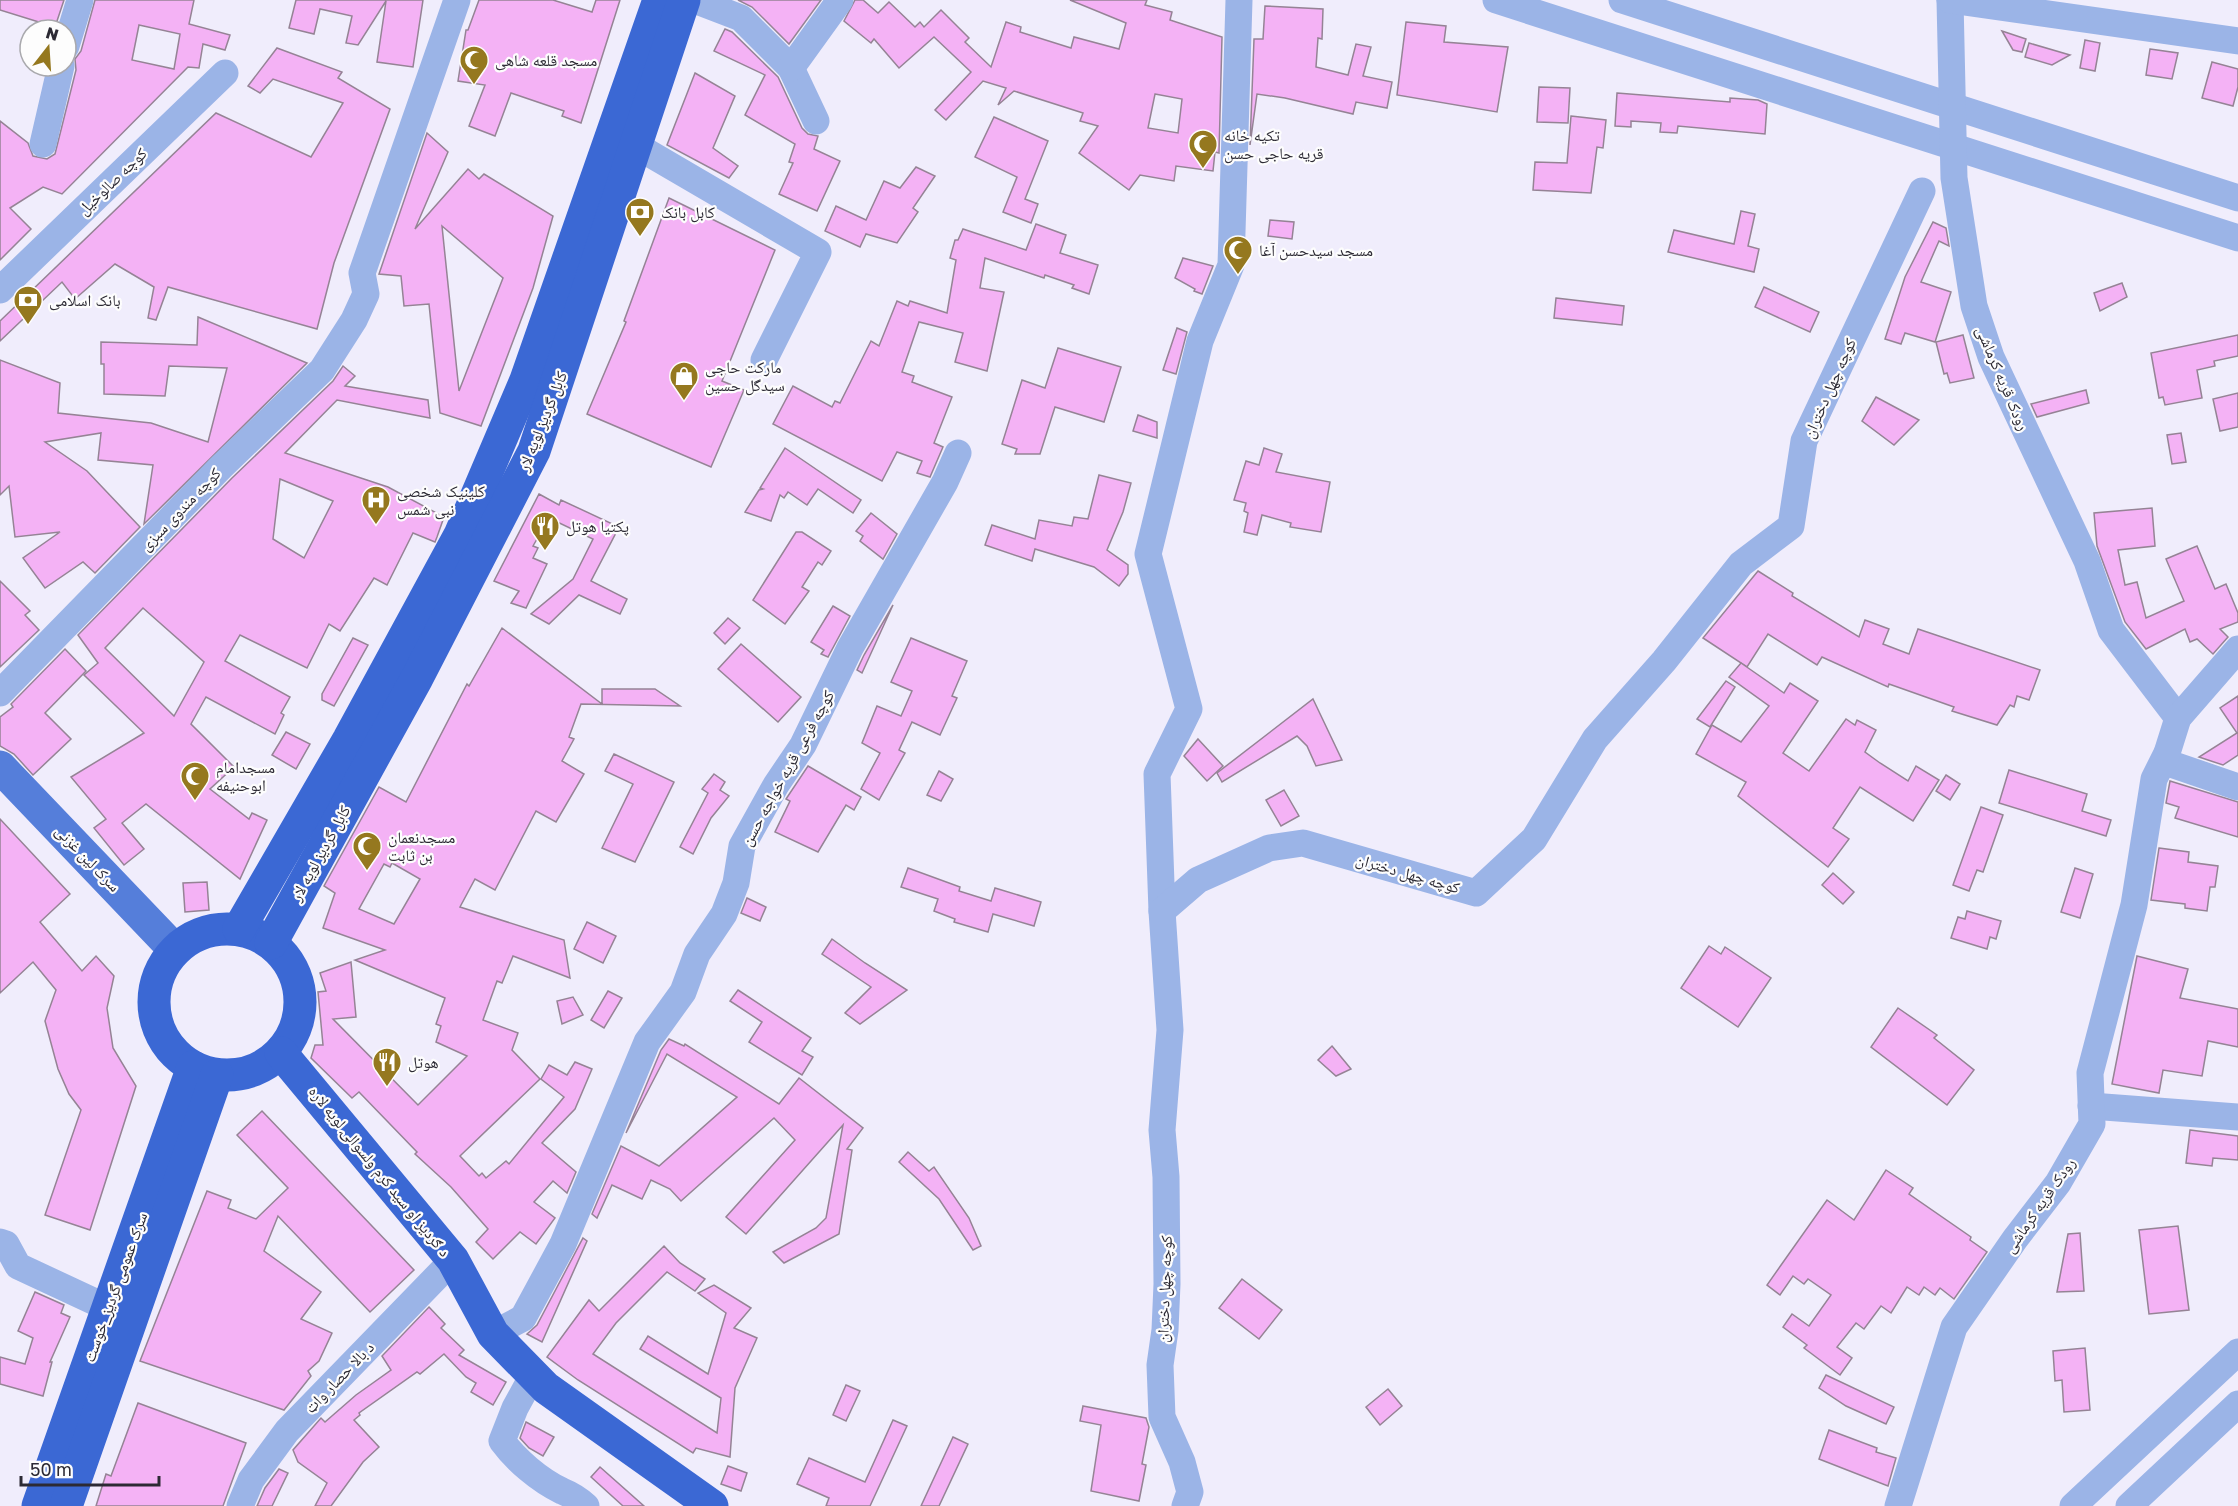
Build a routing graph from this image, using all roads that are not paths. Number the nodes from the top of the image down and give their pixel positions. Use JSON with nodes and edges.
{"nodes":[{"id":1,"x":80,"y":0,"type":"edge"},
{"id":2,"x":457,"y":0,"type":"edge"},
{"id":3,"x":658,"y":0,"type":"edge"},
{"id":4,"x":684,"y":0,"type":"edge"},
{"id":5,"x":694,"y":0,"type":"edge"},
{"id":6,"x":840,"y":0,"type":"edge"},
{"id":7,"x":1239,"y":0,"type":"edge"},
{"id":8,"x":1496,"y":0,"type":"edge"},
{"id":9,"x":1622,"y":0,"type":"edge"},
{"id":10,"x":1950,"y":0,"type":"edge"},
{"id":11,"x":75,"y":18,"type":"edge"},
{"id":12,"x":2238,"y":41,"type":"edge"},
{"id":13,"x":791,"y":68,"type":"junction"},
{"id":14,"x":225,"y":73,"type":"dead end"},
{"id":15,"x":59,"y":78,"type":"edge"},
{"id":16,"x":1953,"y":106,"type":"junction"},
{"id":17,"x":816,"y":122,"type":"dead end"},
{"id":18,"x":43,"y":144,"type":"dead end"},
{"id":19,"x":635,"y":145,"type":"junction"},
{"id":20,"x":1953,"y":147,"type":"junction"},
{"id":21,"x":1922,"y":191,"type":"dead end"},
{"id":22,"x":2238,"y":198,"type":"edge"},
{"id":23,"x":2238,"y":238,"type":"edge"},
{"id":24,"x":0,"y":290,"type":"edge"},
{"id":25,"x":764,"y":360,"type":"dead end"},
{"id":26,"x":958,"y":453,"type":"dead end"},
{"id":27,"x":2238,"y":649,"type":"edge"},
{"id":28,"x":0,"y":693,"type":"edge"},
{"id":29,"x":2178,"y":718,"type":"junction"},
{"id":30,"x":2167,"y":753,"type":"junction"},
{"id":31,"x":0,"y":767,"type":"edge"},
{"id":32,"x":2238,"y":787,"type":"edge"},
{"id":33,"x":1162,"y":911,"type":"junction"},
{"id":34,"x":239,"y":929,"type":"junction"},
{"id":35,"x":271,"y":943,"type":"junction"},
{"id":36,"x":175,"y":950,"type":"junction"},
{"id":37,"x":281,"y":1053,"type":"junction"},
{"id":38,"x":205,"y":1071,"type":"junction"},
{"id":39,"x":2091,"y":1106,"type":"junction"},
{"id":40,"x":2238,"y":1117,"type":"edge"},
{"id":41,"x":0,"y":1242,"type":"edge"},
{"id":42,"x":453,"y":1260,"type":"junction"},
{"id":43,"x":108,"y":1308,"type":"junction"},
{"id":44,"x":494,"y":1335,"type":"junction"},
{"id":45,"x":2238,"y":1352,"type":"edge"},
{"id":46,"x":533,"y":1376,"type":"junction"},
{"id":47,"x":2238,"y":1404,"type":"edge"},
{"id":48,"x":38,"y":1506,"type":"edge"},
{"id":49,"x":66,"y":1506,"type":"edge"},
{"id":50,"x":240,"y":1506,"type":"edge"},
{"id":51,"x":586,"y":1506,"type":"edge"},
{"id":52,"x":712,"y":1506,"type":"edge"},
{"id":53,"x":1185,"y":1506,"type":"edge"},
{"id":54,"x":1898,"y":1506,"type":"edge"},
{"id":55,"x":2073,"y":1506,"type":"edge"},
{"id":56,"x":2129,"y":1506,"type":"edge"}],
"edges":[{"from":1,"to":11,"type":"street"},
{"from":2,"to":28,"type":"street","name":"کوچه مندوی سبزی"},
{"from":3,"to":34,"type":"highway","name":"کابل گردیز لویه لار"},
{"from":4,"to":19,"type":"highway","name":"کابل گردیز لویه لار"},
{"from":5,"to":13,"type":"street"},
{"from":6,"to":13,"type":"street"},
{"from":7,"to":33,"type":"street"},
{"from":8,"to":20,"type":"street"},
{"from":9,"to":16,"type":"street"},
{"from":10,"to":12,"type":"street"},
{"from":10,"to":16,"type":"street","name":"رودک قریه کرماشی"},
{"from":13,"to":17,"type":"street"},
{"from":14,"to":24,"type":"street","name":"کوچه صالوخیل"},
{"from":15,"to":18,"type":"street"},
{"from":16,"to":20,"type":"street","name":"رودک قریه کرماشی"},
{"from":16,"to":22,"type":"street"},
{"from":19,"to":25,"type":"street"},
{"from":19,"to":35,"type":"highway","name":"کابل گردیز لویه لار"},
{"from":20,"to":23,"type":"street"},
{"from":20,"to":29,"type":"street","name":"رودک قریه کرماشی"},
{"from":21,"to":33,"type":"street","name":"کوچه چهل دختران"},
{"from":26,"to":44,"type":"street","name":"کوچه فرعی قریه خواجه حسن"},
{"from":27,"to":29,"type":"street","name":"رودک قریه کرماشی"},
{"from":29,"to":30,"type":"street","name":"رودک قریه کرماشی"},
{"from":30,"to":32,"type":"street"},
{"from":30,"to":39,"type":"street","name":"رودک قریه کرماشی"},
{"from":31,"to":36,"type":"main road","name":"سرک لین غزنی"},
{"from":33,"to":53,"type":"street","name":"کوچه چهل دختران"},
{"from":34,"to":35,"type":"highway"},
{"from":34,"to":36,"type":"highway"},
{"from":35,"to":37,"type":"highway"},
{"from":36,"to":38,"type":"highway"},
{"from":37,"to":38,"type":"highway"},
{"from":37,"to":42,"type":"highway","name":"د ګردیز او سید کرم ولسوالۍ لویه لاره"},
{"from":38,"to":43,"type":"highway","name":"سرک عمومی گردیز_خوست"},
{"from":38,"to":49,"type":"highway","name":"سرک عمومی گردیز_خوست"},
{"from":39,"to":40,"type":"street"},
{"from":39,"to":54,"type":"street","name":"رودک قریه کرماشی"},
{"from":41,"to":43,"type":"street"},
{"from":42,"to":44,"type":"highway","name":"د ګردیز او سید کرم ولسوالۍ لویه لاره"},
{"from":42,"to":50,"type":"street","name":"د بالا حصار واټ"},
{"from":43,"to":48,"type":"highway","name":"سرک عمومی گردیز_خوست"},
{"from":44,"to":46,"type":"highway","name":"د ګردیز او سید کرم ولسوالۍ لویه لاره"},
{"from":45,"to":55,"type":"street"},
{"from":46,"to":51,"type":"street"},
{"from":46,"to":52,"type":"highway","name":"د ګردیز او سید کرم ولسوالۍ لویه لاره"},
{"from":47,"to":56,"type":"street"}]}
